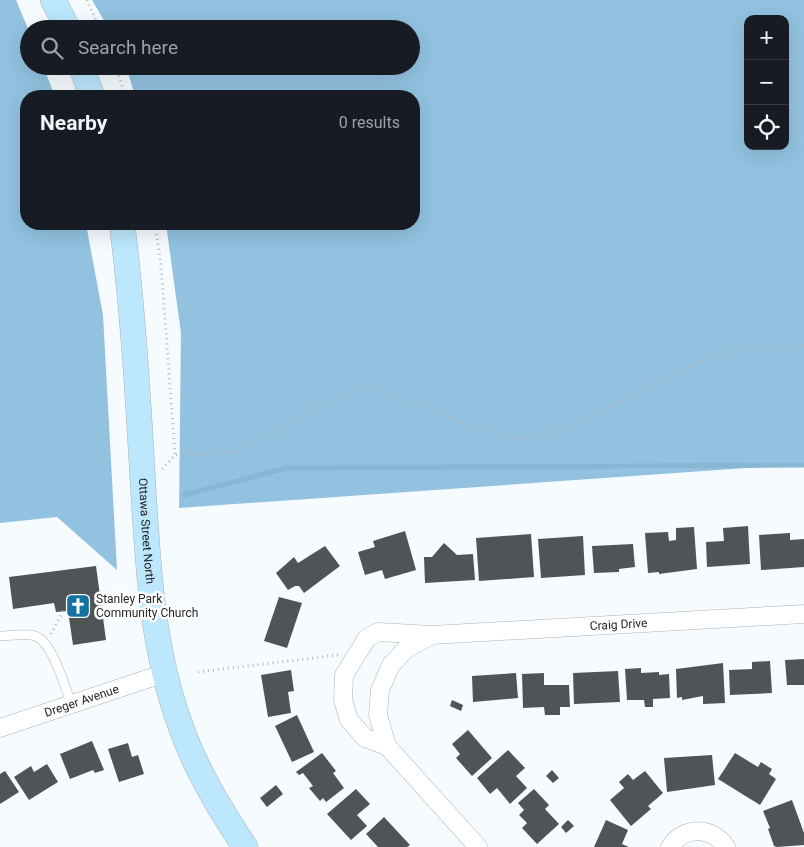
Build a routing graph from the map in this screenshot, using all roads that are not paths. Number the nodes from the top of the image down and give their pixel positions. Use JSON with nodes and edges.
{"nodes":[{"id":1,"x":53,"y":0,"type":"edge"},
{"id":2,"x":63,"y":20,"type":"edge"},
{"id":3,"x":84,"y":75,"type":"edge"},
{"id":4,"x":90,"y":90,"type":"edge"},
{"id":5,"x":123,"y":230,"type":"edge"},
{"id":6,"x":804,"y":614,"type":"edge"},
{"id":7,"x":432,"y":635,"type":"junction"},
{"id":8,"x":0,"y":636,"type":"edge"},
{"id":9,"x":165,"y":673,"type":"junction"},
{"id":10,"x":71,"y":703,"type":"junction"},
{"id":11,"x":0,"y":728,"type":"edge"},
{"id":12,"x":387,"y":746,"type":"junction"},
{"id":13,"x":245,"y":847,"type":"edge"},
{"id":14,"x":478,"y":847,"type":"edge"},
{"id":15,"x":670,"y":847,"type":"edge"},
{"id":16,"x":726,"y":847,"type":"edge"}],
"edges":[{"from":1,"to":2,"type":"main road"},
{"from":3,"to":4,"type":"main road"},
{"from":5,"to":9,"type":"main road","name":"Ottawa Street North"},
{"from":6,"to":7,"type":"street","name":"Craig Drive"},
{"from":7,"to":12,"type":"street","name":"Craig Drive"},
{"from":7,"to":12,"type":"street","name":"Craig Drive"},
{"from":8,"to":10,"type":"lane"},
{"from":9,"to":10,"type":"street","name":"Dreger Avenue"},
{"from":9,"to":13,"type":"main road","name":"Ottawa Street North"},
{"from":10,"to":11,"type":"street","name":"Dreger Avenue"},
{"from":12,"to":14,"type":"street","name":"Craig Drive"},
{"from":15,"to":16,"type":"street"}]}
